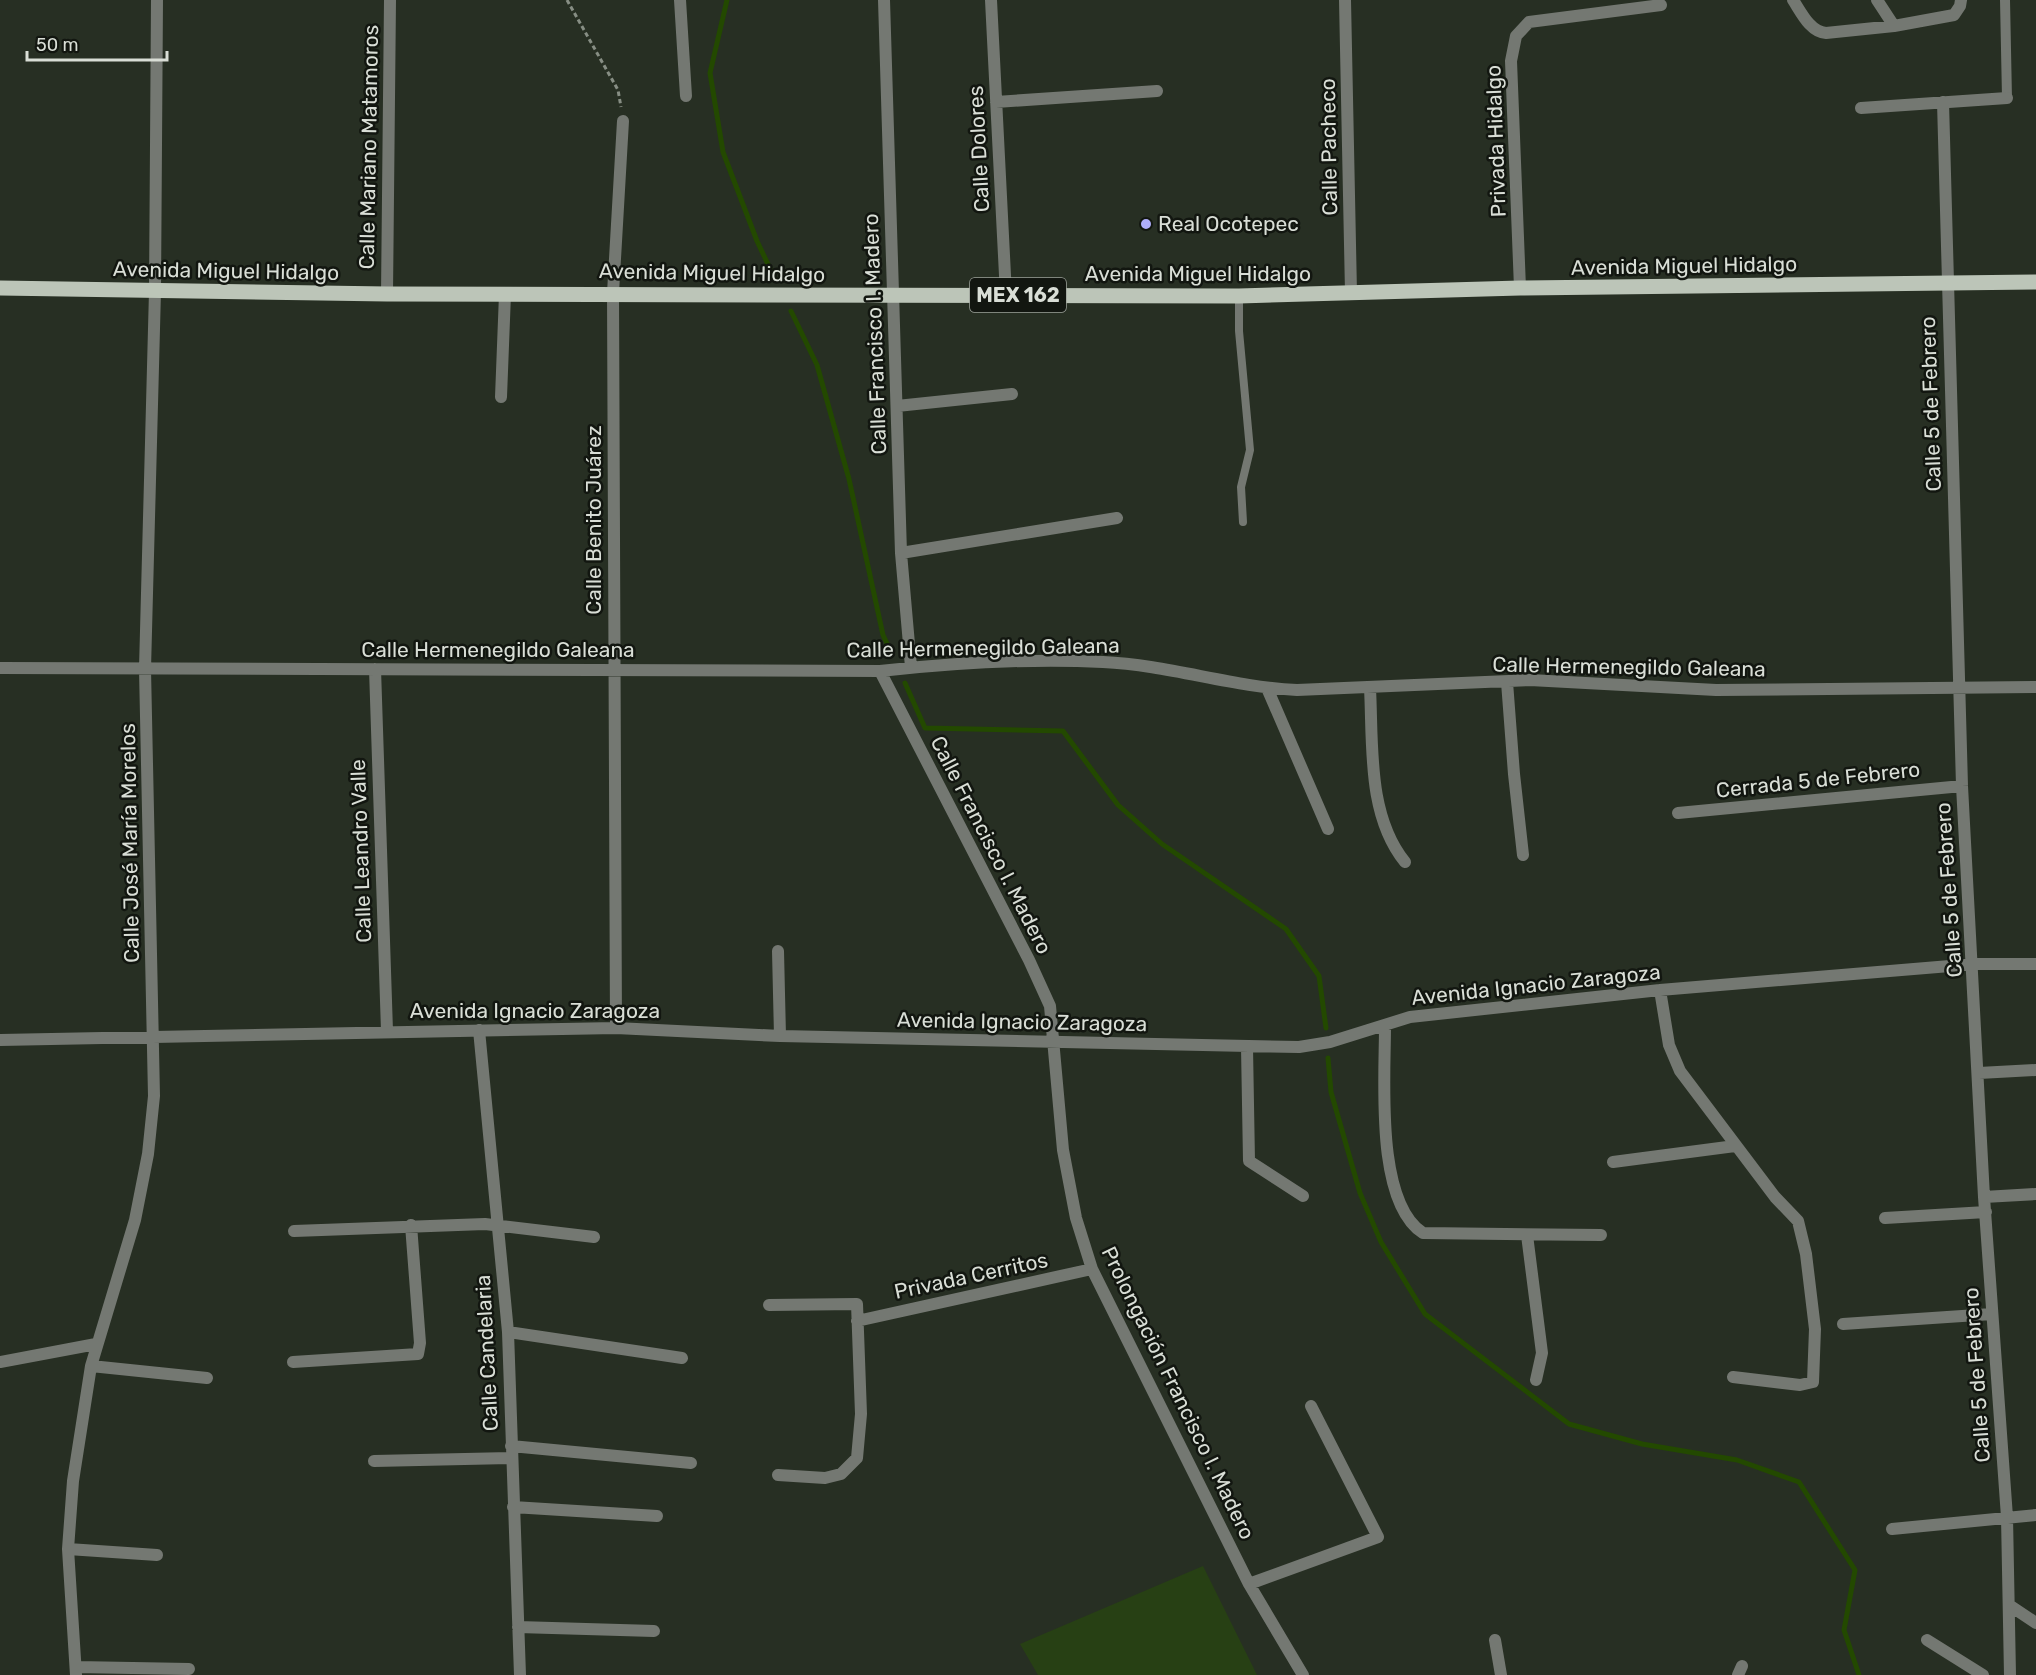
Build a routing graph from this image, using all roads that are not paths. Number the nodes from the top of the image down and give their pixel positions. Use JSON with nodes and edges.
{"nodes":[{"id":1,"x":157,"y":0,"type":"edge"},
{"id":2,"x":390,"y":0,"type":"edge"},
{"id":3,"x":680,"y":0,"type":"edge"},
{"id":4,"x":884,"y":0,"type":"edge"},
{"id":5,"x":991,"y":0,"type":"edge"},
{"id":6,"x":1345,"y":0,"type":"edge"},
{"id":7,"x":1793,"y":0,"type":"edge"},
{"id":8,"x":1877,"y":0,"type":"edge"},
{"id":9,"x":1961,"y":0,"type":"edge"},
{"id":10,"x":2005,"y":0,"type":"edge"},
{"id":11,"x":1660,"y":5,"type":"dead end"},
{"id":12,"x":1894,"y":26,"type":"junction"},
{"id":13,"x":1157,"y":91,"type":"dead end"},
{"id":14,"x":686,"y":96,"type":"dead end"},
{"id":15,"x":2007,"y":98,"type":"joint"},
{"id":16,"x":996,"y":102,"type":"junction"},
{"id":17,"x":1942,"y":102,"type":"junction"},
{"id":18,"x":1862,"y":108,"type":"dead end"},
{"id":19,"x":623,"y":121,"type":"road end"},
{"id":20,"x":2036,"y":282,"type":"edge"},
{"id":21,"x":1947,"y":284,"type":"junction"},
{"id":22,"x":0,"y":288,"type":"edge"},
{"id":23,"x":1520,"y":288,"type":"junction"},
{"id":24,"x":155,"y":291,"type":"junction"},
{"id":25,"x":613,"y":293,"type":"junction"},
{"id":26,"x":1351,"y":293,"type":"junction"},
{"id":27,"x":387,"y":294,"type":"junction"},
{"id":28,"x":505,"y":294,"type":"junction"},
{"id":29,"x":1006,"y":295,"type":"junction"},
{"id":30,"x":892,"y":296,"type":"junction"},
{"id":31,"x":1239,"y":296,"type":"junction"},
{"id":32,"x":1012,"y":394,"type":"dead end"},
{"id":33,"x":501,"y":397,"type":"dead end"},
{"id":34,"x":897,"y":405,"type":"junction"},
{"id":35,"x":1117,"y":518,"type":"dead end"},
{"id":36,"x":1243,"y":522,"type":"dead end"},
{"id":37,"x":901,"y":553,"type":"junction"},
{"id":38,"x":911,"y":667,"type":"junction"},
{"id":39,"x":0,"y":668,"type":"edge"},
{"id":40,"x":145,"y":669,"type":"junction"},
{"id":41,"x":375,"y":669,"type":"junction"},
{"id":42,"x":613,"y":670,"type":"junction"},
{"id":43,"x":880,"y":670,"type":"junction"},
{"id":44,"x":1507,"y":682,"type":"junction"},
{"id":45,"x":2036,"y":687,"type":"edge"},
{"id":46,"x":1267,"y":688,"type":"junction"},
{"id":47,"x":1370,"y":688,"type":"junction"},
{"id":48,"x":1960,"y":688,"type":"junction"},
{"id":49,"x":1962,"y":786,"type":"junction"},
{"id":50,"x":1678,"y":813,"type":"dead end"},
{"id":51,"x":1328,"y":829,"type":"dead end"},
{"id":52,"x":1523,"y":855,"type":"dead end"},
{"id":53,"x":1405,"y":862,"type":"dead end"},
{"id":54,"x":778,"y":951,"type":"dead end"},
{"id":55,"x":1974,"y":964,"type":"junction"},
{"id":56,"x":2036,"y":964,"type":"edge"},
{"id":57,"x":1660,"y":990,"type":"junction"},
{"id":58,"x":1385,"y":1027,"type":"junction"},
{"id":59,"x":616,"y":1028,"type":"junction"},
{"id":60,"x":479,"y":1030,"type":"junction"},
{"id":61,"x":387,"y":1031,"type":"junction"},
{"id":62,"x":780,"y":1036,"type":"junction"},
{"id":63,"x":154,"y":1037,"type":"junction"},
{"id":64,"x":0,"y":1040,"type":"edge"},
{"id":65,"x":1054,"y":1041,"type":"junction"},
{"id":66,"x":1247,"y":1047,"type":"junction"},
{"id":67,"x":2036,"y":1070,"type":"edge"},
{"id":68,"x":1979,"y":1073,"type":"junction"},
{"id":69,"x":1735,"y":1146,"type":"junction"},
{"id":70,"x":1613,"y":1162,"type":"dead end"},
{"id":71,"x":2036,"y":1194,"type":"edge"},
{"id":72,"x":1303,"y":1196,"type":"dead end"},
{"id":73,"x":1984,"y":1197,"type":"junction"},
{"id":74,"x":1986,"y":1212,"type":"junction"},
{"id":75,"x":1886,"y":1218,"type":"dead end"},
{"id":76,"x":498,"y":1225,"type":"junction"},
{"id":77,"x":411,"y":1226,"type":"junction"},
{"id":78,"x":294,"y":1231,"type":"dead end"},
{"id":79,"x":1527,"y":1235,"type":"junction"},
{"id":80,"x":1601,"y":1235,"type":"dead end"},
{"id":81,"x":594,"y":1237,"type":"dead end"},
{"id":82,"x":1092,"y":1269,"type":"junction"},
{"id":83,"x":770,"y":1305,"type":"dead end"},
{"id":84,"x":1992,"y":1314,"type":"junction"},
{"id":85,"x":857,"y":1321,"type":"junction"},
{"id":86,"x":1843,"y":1324,"type":"dead end"},
{"id":87,"x":508,"y":1332,"type":"junction"},
{"id":88,"x":96,"y":1344,"type":"junction"},
{"id":89,"x":682,"y":1358,"type":"dead end"},
{"id":90,"x":0,"y":1362,"type":"edge"},
{"id":91,"x":293,"y":1362,"type":"dead end"},
{"id":92,"x":91,"y":1365,"type":"junction"},
{"id":93,"x":1733,"y":1377,"type":"dead end"},
{"id":94,"x":207,"y":1378,"type":"dead end"},
{"id":95,"x":1536,"y":1380,"type":"dead end"},
{"id":96,"x":1311,"y":1406,"type":"dead end"},
{"id":97,"x":511,"y":1452,"type":"junction"},
{"id":98,"x":374,"y":1461,"type":"dead end"},
{"id":99,"x":691,"y":1463,"type":"dead end"},
{"id":100,"x":778,"y":1475,"type":"dead end"},
{"id":101,"x":513,"y":1507,"type":"junction"},
{"id":102,"x":2036,"y":1515,"type":"edge"},
{"id":103,"x":657,"y":1516,"type":"dead end"},
{"id":104,"x":2007,"y":1517,"type":"junction"},
{"id":105,"x":1892,"y":1529,"type":"dead end"},
{"id":106,"x":68,"y":1549,"type":"junction"},
{"id":107,"x":157,"y":1554,"type":"dead end"},
{"id":108,"x":1248,"y":1584,"type":"junction"},
{"id":109,"x":2009,"y":1605,"type":"junction"},
{"id":110,"x":2036,"y":1623,"type":"edge"},
{"id":111,"x":518,"y":1627,"type":"junction"},
{"id":112,"x":654,"y":1630,"type":"dead end"},
{"id":113,"x":1495,"y":1640,"type":"dead end"},
{"id":114,"x":1927,"y":1640,"type":"dead end"},
{"id":115,"x":189,"y":1669,"type":"dead end"},
{"id":116,"x":76,"y":1671,"type":"edge"},
{"id":117,"x":520,"y":1675,"type":"edge"},
{"id":118,"x":1303,"y":1675,"type":"edge"},
{"id":119,"x":1501,"y":1675,"type":"edge"},
{"id":120,"x":1983,"y":1675,"type":"edge"},
{"id":121,"x":2010,"y":1675,"type":"edge"}],
"edges":[{"from":1,"to":24,"type":"street","name":"Calle José María Morelos"},
{"from":2,"to":27,"type":"street","name":"Calle Mariano Matamoros"},
{"from":3,"to":14,"type":"street"},
{"from":4,"to":30,"type":"street","name":"Calle Francisco I. Madero"},
{"from":5,"to":16,"type":"street","name":"Calle Dolores"},
{"from":6,"to":26,"type":"street","name":"Calle Pacheco"},
{"from":7,"to":12,"type":"street"},
{"from":8,"to":12,"type":"street"},
{"from":9,"to":12,"type":"street"},
{"from":10,"to":15,"type":"street"},
{"from":11,"to":23,"type":"street","name":"Privada Hidalgo"},
{"from":13,"to":16,"type":"street"},
{"from":15,"to":17,"type":"street"},
{"from":16,"to":29,"type":"street","name":"Calle Dolores"},
{"from":17,"to":18,"type":"street"},
{"from":17,"to":21,"type":"street","name":"Calle 5 de Febrero"},
{"from":19,"to":25,"type":"street","name":"Calle Benito Juárez"},
{"from":20,"to":21,"type":"main road","name":"Avenida Miguel Hidalgo","number":"MEX 162"},
{"from":21,"to":23,"type":"main road","name":"Avenida Miguel Hidalgo","number":"MEX 162"},
{"from":21,"to":48,"type":"street","name":"Calle 5 de Febrero"},
{"from":22,"to":24,"type":"main road","name":"Avenida Miguel Hidalgo","number":"MEX 162"},
{"from":23,"to":26,"type":"main road","name":"Avenida Miguel Hidalgo","number":"MEX 162"},
{"from":24,"to":27,"type":"main road","name":"Avenida Miguel Hidalgo","number":"MEX 162"},
{"from":24,"to":40,"type":"street","name":"Calle José María Morelos"},
{"from":25,"to":28,"type":"main road","name":"Avenida Miguel Hidalgo","number":"MEX 162"},
{"from":25,"to":30,"type":"main road","name":"Avenida Miguel Hidalgo","number":"MEX 162"},
{"from":25,"to":42,"type":"street","name":"Calle Benito Juárez"},
{"from":26,"to":31,"type":"main road","name":"Avenida Miguel Hidalgo","number":"MEX 162"},
{"from":27,"to":28,"type":"main road","name":"Avenida Miguel Hidalgo","number":"MEX 162"},
{"from":28,"to":33,"type":"street"},
{"from":29,"to":30,"type":"main road","name":"Avenida Miguel Hidalgo","number":"MEX 162"},
{"from":29,"to":31,"type":"main road","name":"Avenida Miguel Hidalgo","number":"MEX 162"},
{"from":30,"to":34,"type":"street","name":"Calle Francisco I. Madero"},
{"from":31,"to":36,"type":"lane"},
{"from":32,"to":34,"type":"street"},
{"from":34,"to":37,"type":"street","name":"Calle Francisco I. Madero"},
{"from":35,"to":37,"type":"street"},
{"from":37,"to":38,"type":"street","name":"Calle Francisco I. Madero"},
{"from":38,"to":43,"type":"street","name":"Calle Hermenegildo Galeana"},
{"from":38,"to":46,"type":"street","name":"Calle Hermenegildo Galeana"},
{"from":39,"to":40,"type":"street","name":"Calle Hermenegildo Galeana"},
{"from":40,"to":41,"type":"street","name":"Calle Hermenegildo Galeana"},
{"from":40,"to":63,"type":"street","name":"Calle José María Morelos"},
{"from":41,"to":42,"type":"street","name":"Calle Hermenegildo Galeana"},
{"from":41,"to":61,"type":"street","name":"Calle Leandro Valle"},
{"from":42,"to":43,"type":"street","name":"Calle Hermenegildo Galeana"},
{"from":42,"to":59,"type":"street","name":"Calle Benito Juárez"},
{"from":43,"to":65,"type":"street","name":"Calle Francisco I. Madero"},
{"from":44,"to":47,"type":"street","name":"Calle Hermenegildo Galeana"},
{"from":44,"to":48,"type":"street","name":"Calle Hermenegildo Galeana"},
{"from":44,"to":52,"type":"street"},
{"from":45,"to":48,"type":"street","name":"Calle Hermenegildo Galeana"},
{"from":46,"to":47,"type":"street","name":"Calle Hermenegildo Galeana"},
{"from":46,"to":51,"type":"street"},
{"from":47,"to":53,"type":"street"},
{"from":48,"to":49,"type":"street","name":"Calle 5 de Febrero"},
{"from":49,"to":50,"type":"street","name":"Cerrada 5 de Febrero"},
{"from":49,"to":55,"type":"street","name":"Calle 5 de Febrero"},
{"from":54,"to":62,"type":"street"},
{"from":55,"to":56,"type":"street","name":"Avenida Ignacio Zaragoza"},
{"from":55,"to":57,"type":"street","name":"Avenida Ignacio Zaragoza"},
{"from":55,"to":68,"type":"street","name":"Calle 5 de Febrero"},
{"from":57,"to":58,"type":"street","name":"Avenida Ignacio Zaragoza"},
{"from":57,"to":69,"type":"street"},
{"from":58,"to":66,"type":"street","name":"Avenida Ignacio Zaragoza"},
{"from":58,"to":79,"type":"street"},
{"from":59,"to":60,"type":"street","name":"Avenida Ignacio Zaragoza"},
{"from":59,"to":62,"type":"street","name":"Avenida Ignacio Zaragoza"},
{"from":60,"to":61,"type":"street","name":"Avenida Ignacio Zaragoza"},
{"from":60,"to":76,"type":"street","name":"Calle Candelaria"},
{"from":61,"to":63,"type":"street","name":"Avenida Ignacio Zaragoza"},
{"from":62,"to":65,"type":"street","name":"Avenida Ignacio Zaragoza"},
{"from":63,"to":64,"type":"street","name":"Avenida Ignacio Zaragoza"},
{"from":63,"to":88,"type":"street","name":"Calle José María Morelos"},
{"from":65,"to":66,"type":"street","name":"Avenida Ignacio Zaragoza"},
{"from":65,"to":82,"type":"street","name":"Prolongación Francisco I. Madero"},
{"from":66,"to":72,"type":"street"},
{"from":67,"to":68,"type":"street"},
{"from":68,"to":73,"type":"street","name":"Calle 5 de Febrero"},
{"from":69,"to":70,"type":"street"},
{"from":69,"to":93,"type":"street"},
{"from":71,"to":73,"type":"street"},
{"from":73,"to":74,"type":"street","name":"Calle 5 de Febrero"},
{"from":74,"to":75,"type":"street"},
{"from":74,"to":84,"type":"street","name":"Calle 5 de Febrero"},
{"from":76,"to":77,"type":"street"},
{"from":76,"to":81,"type":"street"},
{"from":76,"to":87,"type":"street","name":"Calle Candelaria"},
{"from":77,"to":78,"type":"street"},
{"from":77,"to":91,"type":"street"},
{"from":79,"to":80,"type":"street"},
{"from":79,"to":95,"type":"street"},
{"from":82,"to":85,"type":"street","name":"Privada Cerritos"},
{"from":82,"to":108,"type":"street","name":"Prolongación Francisco I. Madero"},
{"from":83,"to":85,"type":"street"},
{"from":84,"to":86,"type":"street"},
{"from":84,"to":104,"type":"street","name":"Calle 5 de Febrero"},
{"from":85,"to":100,"type":"street"},
{"from":87,"to":89,"type":"street"},
{"from":87,"to":97,"type":"street","name":"Calle Candelaria"},
{"from":88,"to":90,"type":"street"},
{"from":88,"to":92,"type":"street","name":"Calle José María Morelos"},
{"from":92,"to":94,"type":"street"},
{"from":92,"to":106,"type":"street","name":"Calle José María Morelos"},
{"from":96,"to":108,"type":"street"},
{"from":97,"to":98,"type":"street"},
{"from":97,"to":99,"type":"street"},
{"from":97,"to":101,"type":"street","name":"Calle Candelaria"},
{"from":101,"to":103,"type":"street"},
{"from":101,"to":111,"type":"street","name":"Calle Candelaria"},
{"from":102,"to":104,"type":"street"},
{"from":104,"to":105,"type":"street"},
{"from":104,"to":109,"type":"street","name":"Calle 5 de Febrero"},
{"from":106,"to":107,"type":"street"},
{"from":106,"to":116,"type":"street","name":"Calle José María Morelos"},
{"from":108,"to":118,"type":"street","name":"Prolongación Francisco I. Madero"},
{"from":109,"to":110,"type":"street"},
{"from":109,"to":121,"type":"street","name":"Calle 5 de Febrero"},
{"from":111,"to":112,"type":"street"},
{"from":111,"to":117,"type":"street","name":"Calle Candelaria"},
{"from":113,"to":119,"type":"street"},
{"from":114,"to":120,"type":"street"},
{"from":115,"to":116,"type":"street"}]}
